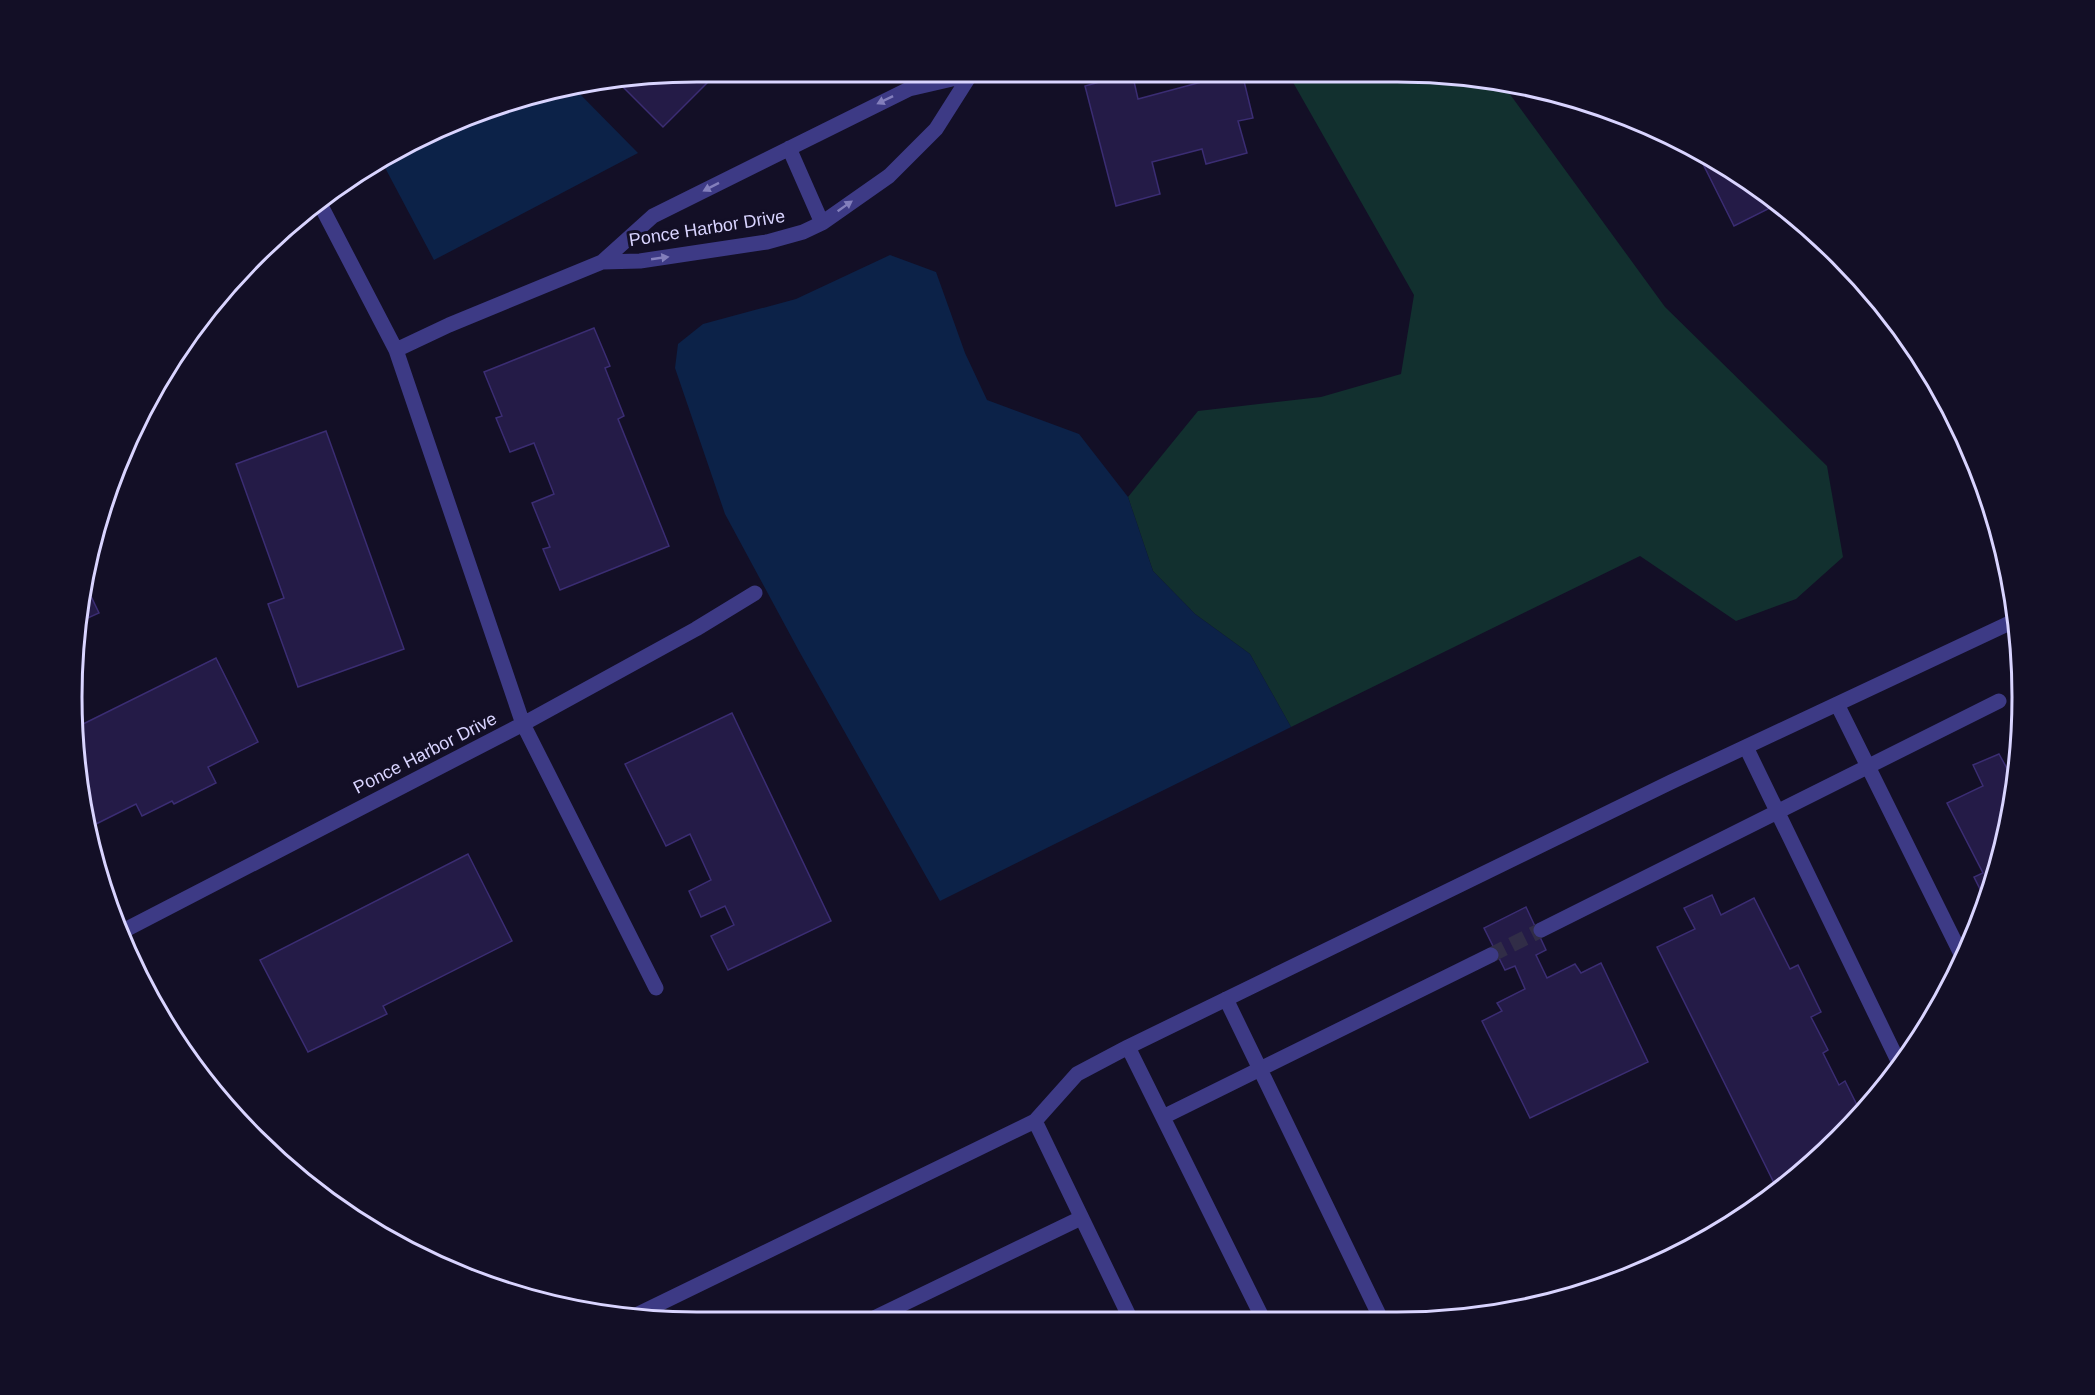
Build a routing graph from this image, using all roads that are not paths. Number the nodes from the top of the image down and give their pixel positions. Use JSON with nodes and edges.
{"nodes":[{"id":1,"x":939,"y":82,"type":"edge"},
{"id":2,"x":966,"y":82,"type":"edge"},
{"id":3,"x":789,"y":148,"type":"junction"},
{"id":4,"x":323,"y":210,"type":"edge"},
{"id":5,"x":822,"y":223,"type":"junction"},
{"id":6,"x":602,"y":262,"type":"junction"},
{"id":7,"x":396,"y":351,"type":"junction"},
{"id":8,"x":755,"y":593,"type":"dead end"},
{"id":9,"x":2008,"y":624,"type":"edge"},
{"id":10,"x":1999,"y":701,"type":"dead end"},
{"id":11,"x":1837,"y":704,"type":"junction"},
{"id":12,"x":523,"y":724,"type":"junction"},
{"id":13,"x":1746,"y":747,"type":"junction"},
{"id":14,"x":1867,"y":767,"type":"junction"},
{"id":15,"x":1779,"y":811,"type":"junction"},
{"id":16,"x":127,"y":929,"type":"edge"},
{"id":17,"x":1541,"y":930,"type":"tunnel mouth"},
{"id":18,"x":1959,"y":949,"type":"edge"},
{"id":19,"x":1491,"y":955,"type":"tunnel mouth"},
{"id":20,"x":656,"y":988,"type":"dead end"},
{"id":21,"x":1226,"y":999,"type":"junction"},
{"id":22,"x":1128,"y":1047,"type":"junction"},
{"id":23,"x":1896,"y":1057,"type":"edge"},
{"id":24,"x":1260,"y":1070,"type":"junction"},
{"id":25,"x":1163,"y":1117,"type":"junction"},
{"id":26,"x":1035,"y":1121,"type":"junction"},
{"id":27,"x":1082,"y":1218,"type":"junction"},
{"id":28,"x":647,"y":1310,"type":"edge"},
{"id":29,"x":887,"y":1312,"type":"edge"},
{"id":30,"x":1125,"y":1312,"type":"edge"},
{"id":31,"x":1260,"y":1312,"type":"edge"},
{"id":32,"x":1378,"y":1312,"type":"edge"}],
"edges":[{"from":1,"to":3,"type":"street","name":"Ponce Harbor Drive","one_way":true},
{"from":5,"to":2,"type":"street","name":"Ponce Harbor Drive","one_way":true},
{"from":3,"to":5,"type":"street"},
{"from":3,"to":6,"type":"street","name":"Ponce Harbor Drive","one_way":true},
{"from":4,"to":7,"type":"street","name":"Ponce Harbor Drive"},
{"from":6,"to":5,"type":"street","name":"Ponce Harbor Drive","one_way":true},
{"from":6,"to":7,"type":"street","name":"Ponce Harbor Drive"},
{"from":7,"to":12,"type":"street","name":"Ponce Harbor Drive"},
{"from":8,"to":12,"type":"street"},
{"from":9,"to":11,"type":"street"},
{"from":10,"to":14,"type":"street"},
{"from":11,"to":13,"type":"street"},
{"from":11,"to":14,"type":"street"},
{"from":12,"to":16,"type":"street","name":"Ponce Harbor Drive"},
{"from":12,"to":20,"type":"street"},
{"from":13,"to":15,"type":"street"},
{"from":13,"to":21,"type":"street"},
{"from":14,"to":15,"type":"street"},
{"from":14,"to":18,"type":"street"},
{"from":15,"to":17,"type":"street"},
{"from":15,"to":23,"type":"street"},
{"from":19,"to":24,"type":"street"},
{"from":21,"to":22,"type":"street"},
{"from":21,"to":24,"type":"street"},
{"from":22,"to":25,"type":"street"},
{"from":22,"to":26,"type":"street"},
{"from":24,"to":25,"type":"street"},
{"from":24,"to":32,"type":"street"},
{"from":25,"to":31,"type":"street"},
{"from":26,"to":27,"type":"street"},
{"from":26,"to":28,"type":"street"},
{"from":27,"to":29,"type":"street"},
{"from":27,"to":30,"type":"street"}]}
